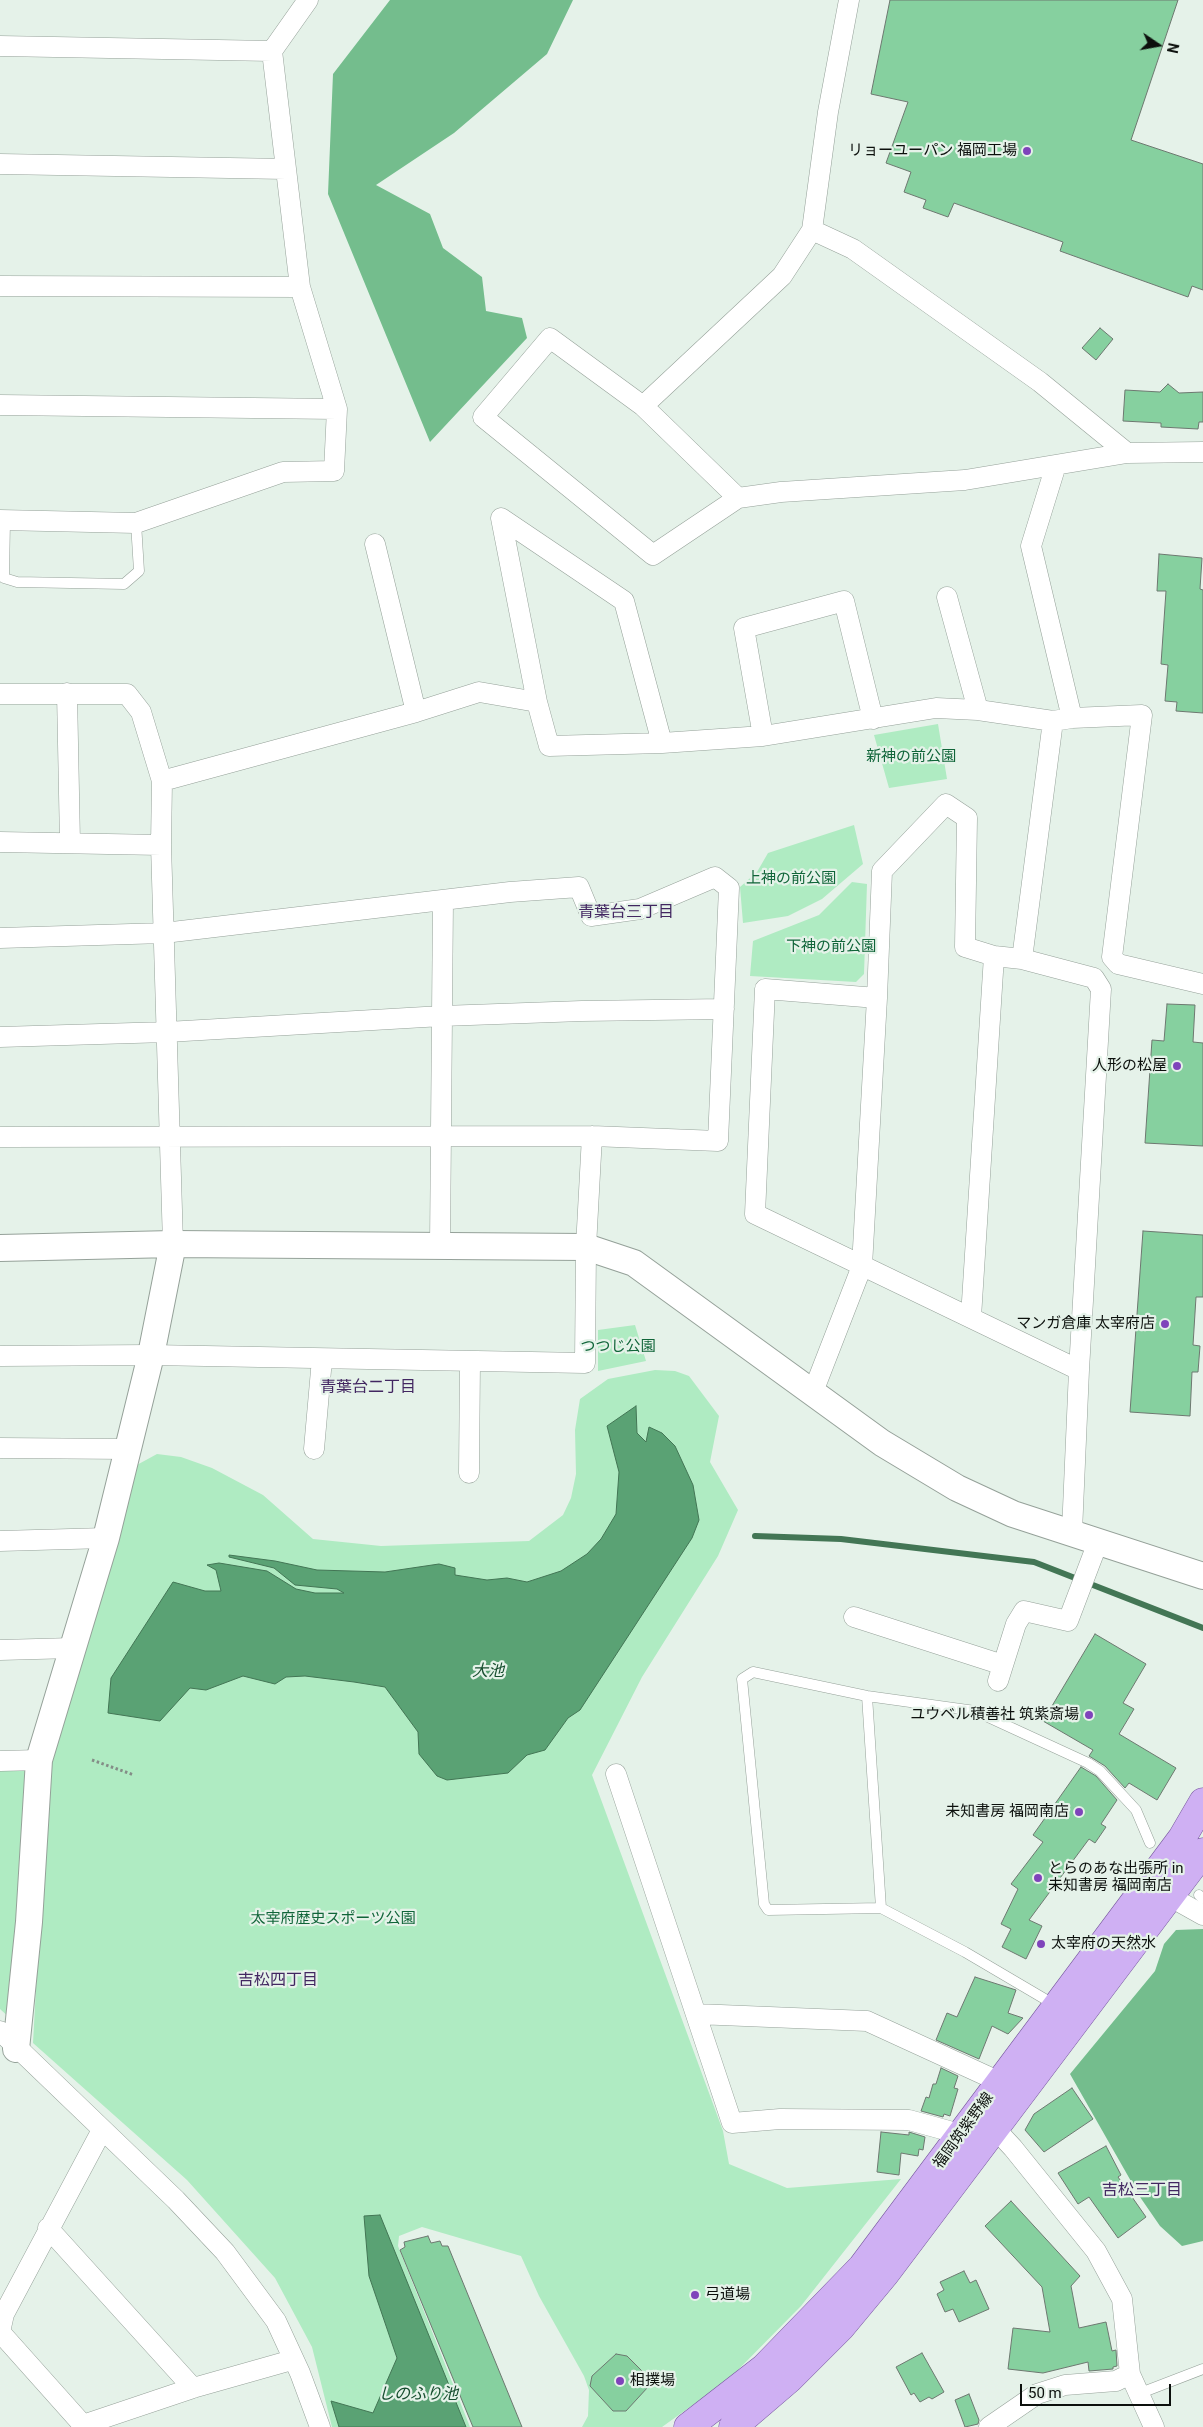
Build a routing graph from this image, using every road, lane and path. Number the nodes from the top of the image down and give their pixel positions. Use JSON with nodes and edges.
{"nodes":[{"id":1,"x":308,"y":0,"type":"edge"},
{"id":2,"x":849,"y":0,"type":"edge"},
{"id":3,"x":0,"y":46,"type":"edge"},
{"id":4,"x":272,"y":51,"type":"junction"},
{"id":5,"x":0,"y":164,"type":"edge"},
{"id":6,"x":286,"y":169,"type":"junction"},
{"id":7,"x":812,"y":230,"type":"junction"},
{"id":8,"x":0,"y":286,"type":"edge"},
{"id":9,"x":300,"y":286,"type":"junction"},
{"id":10,"x":0,"y":405,"type":"edge"},
{"id":11,"x":642,"y":406,"type":"junction"},
{"id":12,"x":337,"y":409,"type":"junction"},
{"id":13,"x":1127,"y":453,"type":"junction"},
{"id":14,"x":1201,"y":453,"type":"edge"},
{"id":15,"x":1056,"y":465,"type":"junction"},
{"id":16,"x":738,"y":498,"type":"junction"},
{"id":17,"x":2,"y":520,"type":"edge"},
{"id":18,"x":136,"y":523,"type":"junction"},
{"id":19,"x":375,"y":544,"type":"dead end"},
{"id":20,"x":947,"y":597,"type":"dead end"},
{"id":21,"x":0,"y":694,"type":"edge"},
{"id":22,"x":67,"y":694,"type":"junction"},
{"id":23,"x":537,"y":702,"type":"junction"},
{"id":24,"x":978,"y":710,"type":"junction"},
{"id":25,"x":416,"y":712,"type":"junction"},
{"id":26,"x":873,"y":719,"type":"junction"},
{"id":27,"x":1062,"y":720,"type":"junction"},
{"id":28,"x":763,"y":736,"type":"junction"},
{"id":29,"x":662,"y":743,"type":"junction"},
{"id":30,"x":162,"y":780,"type":"junction"},
{"id":31,"x":0,"y":842,"type":"edge"},
{"id":32,"x":70,"y":843,"type":"junction"},
{"id":33,"x":162,"y":845,"type":"junction"},
{"id":34,"x":443,"y":900,"type":"junction"},
{"id":35,"x":164,"y":933,"type":"junction"},
{"id":36,"x":0,"y":938,"type":"edge"},
{"id":37,"x":994,"y":956,"type":"junction"},
{"id":38,"x":1022,"y":959,"type":"junction"},
{"id":39,"x":1203,"y":984,"type":"edge"},
{"id":40,"x":877,"y":998,"type":"junction"},
{"id":41,"x":724,"y":1010,"type":"junction"},
{"id":42,"x":442,"y":1016,"type":"junction"},
{"id":43,"x":166,"y":1032,"type":"junction"},
{"id":44,"x":0,"y":1037,"type":"edge"},
{"id":45,"x":0,"y":1136,"type":"edge"},
{"id":46,"x":170,"y":1136,"type":"junction"},
{"id":47,"x":442,"y":1136,"type":"junction"},
{"id":48,"x":592,"y":1136,"type":"junction"},
{"id":49,"x":172,"y":1244,"type":"junction"},
{"id":50,"x":440,"y":1245,"type":"junction"},
{"id":51,"x":586,"y":1247,"type":"junction"},
{"id":52,"x":0,"y":1248,"type":"edge"},
{"id":53,"x":862,"y":1266,"type":"junction"},
{"id":54,"x":971,"y":1317,"type":"junction"},
{"id":55,"x":0,"y":1356,"type":"edge"},
{"id":56,"x":150,"y":1356,"type":"junction"},
{"id":57,"x":322,"y":1359,"type":"junction"},
{"id":58,"x":470,"y":1361,"type":"junction"},
{"id":59,"x":1078,"y":1370,"type":"junction"},
{"id":60,"x":813,"y":1392,"type":"junction"},
{"id":61,"x":0,"y":1448,"type":"edge"},
{"id":62,"x":129,"y":1449,"type":"junction"},
{"id":63,"x":314,"y":1449,"type":"dead end"},
{"id":64,"x":469,"y":1473,"type":"dead end"},
{"id":65,"x":1072,"y":1532,"type":"junction"},
{"id":66,"x":106,"y":1538,"type":"junction"},
{"id":67,"x":0,"y":1541,"type":"edge"},
{"id":68,"x":1098,"y":1542,"type":"junction"},
{"id":69,"x":1203,"y":1576,"type":"edge"},
{"id":70,"x":854,"y":1617,"type":"dead end"},
{"id":71,"x":73,"y":1648,"type":"junction"},
{"id":72,"x":0,"y":1650,"type":"edge"},
{"id":73,"x":867,"y":1696,"type":"junction"},
{"id":74,"x":39,"y":1760,"type":"junction"},
{"id":75,"x":92,"y":1760,"type":"dead end"},
{"id":76,"x":0,"y":1761,"type":"edge"},
{"id":77,"x":134,"y":1774,"type":"dead end"},
{"id":78,"x":616,"y":1774,"type":"dead end"},
{"id":79,"x":1203,"y":1802,"type":"edge"},
{"id":80,"x":1150,"y":1843,"type":"dead end"},
{"id":81,"x":1203,"y":1852,"type":"edge"},
{"id":82,"x":1169,"y":1896,"type":"junction"},
{"id":83,"x":881,"y":1908,"type":"junction"},
{"id":84,"x":1203,"y":1915,"type":"edge"},
{"id":85,"x":1056,"y":2006,"type":"junction"},
{"id":86,"x":696,"y":2014,"type":"junction"},
{"id":87,"x":8,"y":2040,"type":"edge"},
{"id":88,"x":1000,"y":2082,"type":"junction"},
{"id":89,"x":987,"y":2120,"type":"junction"},
{"id":90,"x":102,"y":2130,"type":"junction"},
{"id":91,"x":960,"y":2138,"type":"junction"},
{"id":92,"x":48,"y":2228,"type":"junction"},
{"id":93,"x":292,"y":2360,"type":"junction"},
{"id":94,"x":1203,"y":2369,"type":"edge"},
{"id":95,"x":1130,"y":2374,"type":"junction"},
{"id":96,"x":193,"y":2388,"type":"junction"},
{"id":97,"x":1138,"y":2394,"type":"junction"},
{"id":98,"x":320,"y":2427,"type":"edge"},
{"id":99,"x":688,"y":2427,"type":"edge"},
{"id":100,"x":733,"y":2427,"type":"edge"},
{"id":101,"x":990,"y":2427,"type":"edge"},
{"id":102,"x":1154,"y":2427,"type":"edge"}],
"edges":[{"from":1,"to":4,"type":"street"},
{"from":2,"to":7,"type":"street"},
{"from":3,"to":4,"type":"street"},
{"from":4,"to":6,"type":"street"},
{"from":5,"to":6,"type":"street"},
{"from":6,"to":9,"type":"street"},
{"from":7,"to":11,"type":"street"},
{"from":7,"to":13,"type":"street"},
{"from":8,"to":9,"type":"street"},
{"from":9,"to":12,"type":"street"},
{"from":10,"to":12,"type":"street"},
{"from":11,"to":16,"type":"street"},
{"from":11,"to":16,"type":"street"},
{"from":12,"to":18,"type":"street"},
{"from":13,"to":14,"type":"street"},
{"from":13,"to":15,"type":"street"},
{"from":15,"to":16,"type":"street"},
{"from":15,"to":27,"type":"street"},
{"from":17,"to":18,"type":"street"},
{"from":17,"to":18,"type":"lane"},
{"from":19,"to":25,"type":"street"},
{"from":20,"to":24,"type":"street"},
{"from":21,"to":22,"type":"street"},
{"from":22,"to":30,"type":"street"},
{"from":22,"to":32,"type":"street"},
{"from":23,"to":25,"type":"street"},
{"from":23,"to":29,"type":"street"},
{"from":23,"to":29,"type":"street"},
{"from":24,"to":26,"type":"street"},
{"from":24,"to":27,"type":"street"},
{"from":25,"to":30,"type":"street"},
{"from":26,"to":28,"type":"street"},
{"from":26,"to":28,"type":"street"},
{"from":27,"to":38,"type":"street"},
{"from":27,"to":39,"type":"street"},
{"from":28,"to":29,"type":"street"},
{"from":30,"to":33,"type":"street"},
{"from":31,"to":32,"type":"street"},
{"from":32,"to":33,"type":"street"},
{"from":33,"to":35,"type":"street"},
{"from":34,"to":35,"type":"street"},
{"from":34,"to":41,"type":"street"},
{"from":34,"to":42,"type":"street"},
{"from":35,"to":36,"type":"street"},
{"from":35,"to":43,"type":"street"},
{"from":37,"to":38,"type":"street"},
{"from":37,"to":40,"type":"street"},
{"from":37,"to":54,"type":"street"},
{"from":38,"to":59,"type":"street"},
{"from":40,"to":53,"type":"street"},
{"from":40,"to":53,"type":"street"},
{"from":41,"to":42,"type":"street"},
{"from":41,"to":48,"type":"street"},
{"from":42,"to":43,"type":"street"},
{"from":42,"to":47,"type":"street"},
{"from":43,"to":44,"type":"street"},
{"from":43,"to":46,"type":"street"},
{"from":45,"to":46,"type":"street"},
{"from":46,"to":47,"type":"street"},
{"from":46,"to":49,"type":"street"},
{"from":47,"to":48,"type":"street"},
{"from":47,"to":50,"type":"street"},
{"from":48,"to":51,"type":"street"},
{"from":49,"to":50,"type":"street"},
{"from":49,"to":52,"type":"street"},
{"from":49,"to":56,"type":"street"},
{"from":50,"to":51,"type":"street"},
{"from":51,"to":58,"type":"street"},
{"from":51,"to":60,"type":"street"},
{"from":53,"to":54,"type":"street"},
{"from":53,"to":60,"type":"street"},
{"from":54,"to":59,"type":"street"},
{"from":55,"to":56,"type":"street"},
{"from":56,"to":57,"type":"street"},
{"from":56,"to":62,"type":"street"},
{"from":57,"to":58,"type":"street"},
{"from":57,"to":63,"type":"street"},
{"from":58,"to":64,"type":"street"},
{"from":59,"to":65,"type":"street"},
{"from":60,"to":65,"type":"street"},
{"from":61,"to":62,"type":"street"},
{"from":62,"to":66,"type":"street"},
{"from":65,"to":68,"type":"street"},
{"from":66,"to":67,"type":"street"},
{"from":66,"to":71,"type":"street"},
{"from":68,"to":69,"type":"street"},
{"from":68,"to":70,"type":"street"},
{"from":71,"to":72,"type":"street"},
{"from":71,"to":74,"type":"street"},
{"from":73,"to":80,"type":"lane"},
{"from":73,"to":83,"type":"lane"},
{"from":73,"to":83,"type":"lane"},
{"from":74,"to":76,"type":"street"},
{"from":74,"to":87,"type":"street"},
{"from":75,"to":77,"type":"path"},
{"from":78,"to":86,"type":"street"},
{"from":79,"to":85,"type":"main road","name":"福岡筑紫野線"},
{"from":81,"to":82,"type":"main road","name":"福岡筑紫野線"},
{"from":82,"to":84,"type":"street"},
{"from":82,"to":89,"type":"main road","name":"福岡筑紫野線"},
{"from":83,"to":85,"type":"lane"},
{"from":85,"to":88,"type":"main road","name":"福岡筑紫野線"},
{"from":86,"to":88,"type":"street"},
{"from":86,"to":91,"type":"street"},
{"from":87,"to":90,"type":"street"},
{"from":88,"to":89,"type":"main road","name":"福岡筑紫野線"},
{"from":89,"to":91,"type":"main road","name":"福岡筑紫野線"},
{"from":89,"to":95,"type":"street"},
{"from":89,"to":100,"type":"main road","name":"福岡筑紫野線"},
{"from":90,"to":92,"type":"street"},
{"from":90,"to":93,"type":"street"},
{"from":91,"to":99,"type":"main road","name":"福岡筑紫野線"},
{"from":92,"to":96,"type":"street"},
{"from":92,"to":96,"type":"street"},
{"from":93,"to":96,"type":"street"},
{"from":93,"to":98,"type":"street"},
{"from":94,"to":97,"type":"lane"},
{"from":95,"to":97,"type":"street"},
{"from":95,"to":101,"type":"street"},
{"from":97,"to":102,"type":"street"}]}
